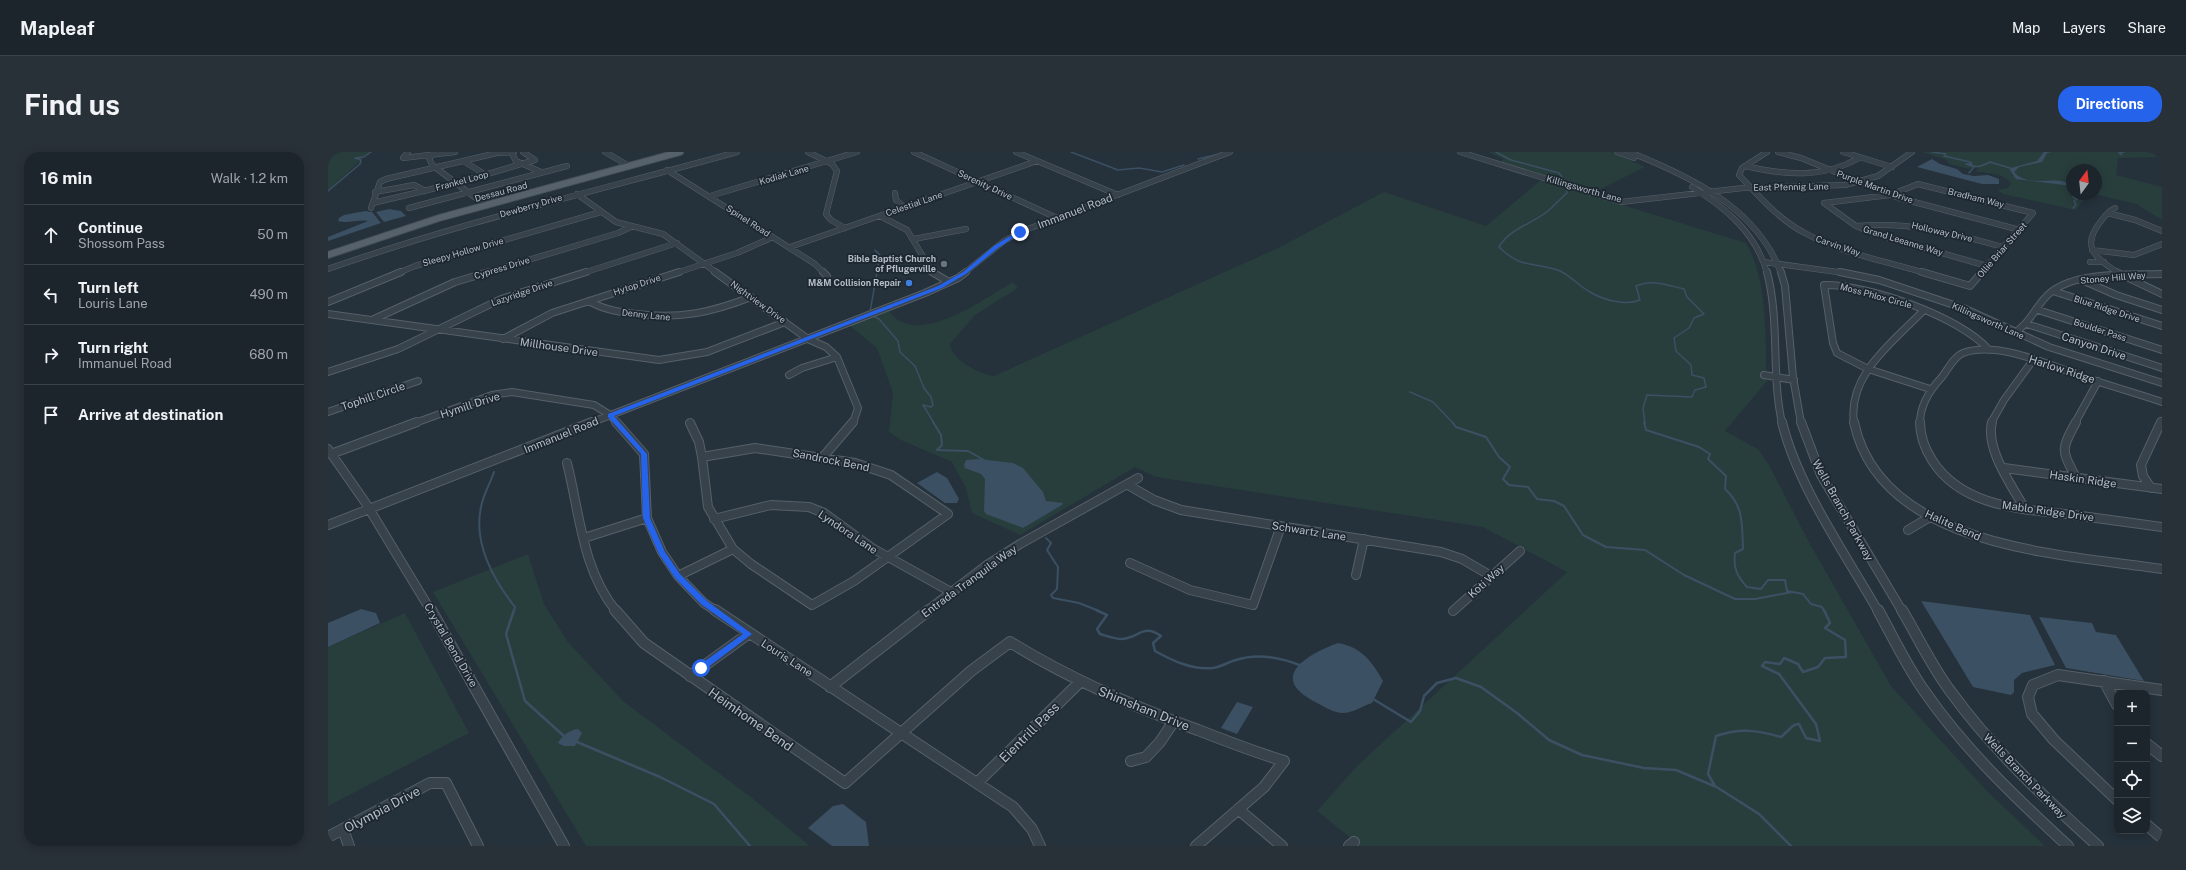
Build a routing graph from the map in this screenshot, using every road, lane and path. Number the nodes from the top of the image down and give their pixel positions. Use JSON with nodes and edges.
{"nodes":[{"id":1,"x":408,"y":152,"type":"edge"},
{"id":2,"x":454,"y":152,"type":"edge"},
{"id":3,"x":512,"y":152,"type":"edge"},
{"id":4,"x":523,"y":152,"type":"edge"},
{"id":5,"x":605,"y":152,"type":"edge"},
{"id":6,"x":666,"y":152,"type":"edge"},
{"id":7,"x":680,"y":152,"type":"edge"},
{"id":8,"x":737,"y":152,"type":"edge"},
{"id":9,"x":808,"y":152,"type":"edge"},
{"id":10,"x":857,"y":152,"type":"edge"},
{"id":11,"x":914,"y":152,"type":"edge"},
{"id":12,"x":1016,"y":152,"type":"edge"},
{"id":13,"x":1230,"y":152,"type":"edge"},
{"id":14,"x":1460,"y":152,"type":"edge"},
{"id":15,"x":1617,"y":152,"type":"edge"},
{"id":16,"x":1629,"y":152,"type":"edge"},
{"id":17,"x":1768,"y":152,"type":"edge"},
{"id":18,"x":1778,"y":152,"type":"edge"},
{"id":19,"x":1843,"y":152,"type":"edge"},
{"id":20,"x":1912,"y":152,"type":"edge"},
{"id":21,"x":432,"y":154,"type":"edge"},
{"id":22,"x":1859,"y":158,"type":"junction"},
{"id":23,"x":1037,"y":161,"type":"junction"},
{"id":24,"x":465,"y":162,"type":"junction"},
{"id":25,"x":827,"y":162,"type":"junction"},
{"id":26,"x":626,"y":164,"type":"junction"},
{"id":27,"x":523,"y":165,"type":"junction"},
{"id":28,"x":567,"y":166,"type":"dead end"},
{"id":29,"x":1746,"y":166,"type":"junction"},
{"id":30,"x":1892,"y":167,"type":"junction"},
{"id":31,"x":435,"y":168,"type":"junction"},
{"id":32,"x":667,"y":170,"type":"junction"},
{"id":33,"x":1832,"y":171,"type":"junction"},
{"id":34,"x":541,"y":172,"type":"junction"},
{"id":35,"x":486,"y":175,"type":"junction"},
{"id":36,"x":448,"y":178,"type":"junction"},
{"id":37,"x":978,"y":182,"type":"junction"},
{"id":38,"x":457,"y":183,"type":"junction"},
{"id":39,"x":1860,"y":183,"type":"junction"},
{"id":40,"x":451,"y":184,"type":"junction"},
{"id":41,"x":1752,"y":188,"type":"junction"},
{"id":42,"x":425,"y":191,"type":"junction"},
{"id":43,"x":375,"y":192,"type":"junction"},
{"id":44,"x":1710,"y":192,"type":"junction"},
{"id":45,"x":470,"y":193,"type":"junction"},
{"id":46,"x":895,"y":193,"type":"dead end"},
{"id":47,"x":1701,"y":193,"type":"junction"},
{"id":48,"x":463,"y":194,"type":"junction"},
{"id":49,"x":577,"y":194,"type":"junction"},
{"id":50,"x":1118,"y":195,"type":"junction"},
{"id":51,"x":1890,"y":195,"type":"junction"},
{"id":52,"x":710,"y":196,"type":"junction"},
{"id":53,"x":373,"y":203,"type":"junction"},
{"id":54,"x":480,"y":204,"type":"junction"},
{"id":55,"x":371,"y":208,"type":"dead end"},
{"id":56,"x":409,"y":208,"type":"dead end"},
{"id":57,"x":904,"y":208,"type":"junction"},
{"id":58,"x":2115,"y":208,"type":"dead end"},
{"id":59,"x":601,"y":212,"type":"junction"},
{"id":60,"x":2033,"y":213,"type":"joint"},
{"id":61,"x":2108,"y":213,"type":"junction"},
{"id":62,"x":880,"y":216,"type":"junction"},
{"id":63,"x":1057,"y":218,"type":"junction"},
{"id":64,"x":633,"y":226,"type":"junction"},
{"id":65,"x":1856,"y":226,"type":"junction"},
{"id":66,"x":845,"y":228,"type":"junction"},
{"id":67,"x":966,"y":229,"type":"dead end"},
{"id":68,"x":2020,"y":230,"type":"junction"},
{"id":69,"x":2162,"y":231,"type":"edge"},
{"id":70,"x":774,"y":237,"type":"junction"},
{"id":71,"x":914,"y":239,"type":"junction"},
{"id":72,"x":677,"y":243,"type":"junction"},
{"id":73,"x":2162,"y":244,"type":"edge"},
{"id":74,"x":790,"y":247,"type":"junction"},
{"id":75,"x":2003,"y":247,"type":"junction"},
{"id":76,"x":328,"y":249,"type":"edge"},
{"id":77,"x":2092,"y":250,"type":"junction"},
{"id":78,"x":328,"y":255,"type":"edge"},
{"id":79,"x":1764,"y":262,"type":"junction"},
{"id":80,"x":2090,"y":262,"type":"dead end"},
{"id":81,"x":2104,"y":262,"type":"junction"},
{"id":82,"x":705,"y":263,"type":"junction"},
{"id":83,"x":1778,"y":263,"type":"junction"},
{"id":84,"x":1987,"y":266,"type":"junction"},
{"id":85,"x":328,"y":269,"type":"edge"},
{"id":86,"x":2162,"y":274,"type":"edge"},
{"id":87,"x":827,"y":276,"type":"dead end"},
{"id":88,"x":2123,"y":276,"type":"junction"},
{"id":89,"x":2082,"y":280,"type":"junction"},
{"id":90,"x":949,"y":282,"type":"junction"},
{"id":91,"x":1970,"y":286,"type":"joint"},
{"id":92,"x":2053,"y":291,"type":"junction"},
{"id":93,"x":2162,"y":294,"type":"edge"},
{"id":94,"x":751,"y":297,"type":"junction"},
{"id":95,"x":328,"y":302,"type":"edge"},
{"id":96,"x":589,"y":302,"type":"junction"},
{"id":97,"x":2038,"y":310,"type":"junction"},
{"id":98,"x":2162,"y":310,"type":"edge"},
{"id":99,"x":1923,"y":311,"type":"junction"},
{"id":100,"x":328,"y":314,"type":"edge"},
{"id":101,"x":374,"y":319,"type":"junction"},
{"id":102,"x":785,"y":322,"type":"junction"},
{"id":103,"x":2027,"y":324,"type":"junction"},
{"id":104,"x":2162,"y":326,"type":"edge"},
{"id":105,"x":441,"y":329,"type":"junction"},
{"id":106,"x":2014,"y":333,"type":"junction"},
{"id":107,"x":503,"y":339,"type":"junction"},
{"id":108,"x":808,"y":339,"type":"junction"},
{"id":109,"x":1989,"y":350,"type":"junction"},
{"id":110,"x":2162,"y":350,"type":"edge"},
{"id":111,"x":837,"y":357,"type":"junction"},
{"id":112,"x":2033,"y":360,"type":"junction"},
{"id":113,"x":1870,"y":368,"type":"junction"},
{"id":114,"x":2162,"y":368,"type":"edge"},
{"id":115,"x":328,"y":372,"type":"edge"},
{"id":116,"x":1764,"y":374,"type":"dead end"},
{"id":117,"x":789,"y":375,"type":"dead end"},
{"id":118,"x":1776,"y":377,"type":"junction"},
{"id":119,"x":1794,"y":380,"type":"junction"},
{"id":120,"x":418,"y":381,"type":"dead end"},
{"id":121,"x":2098,"y":381,"type":"junction"},
{"id":122,"x":2162,"y":383,"type":"edge"},
{"id":123,"x":1930,"y":389,"type":"junction"},
{"id":124,"x":2162,"y":402,"type":"edge"},
{"id":125,"x":328,"y":412,"type":"edge"},
{"id":126,"x":610,"y":416,"type":"junction"},
{"id":127,"x":2162,"y":421,"type":"edge"},
{"id":128,"x":690,"y":423,"type":"dead end"},
{"id":129,"x":330,"y":452,"type":"edge"},
{"id":130,"x":702,"y":457,"type":"junction"},
{"id":131,"x":823,"y":457,"type":"junction"},
{"id":132,"x":567,"y":463,"type":"dead end"},
{"id":133,"x":2004,"y":468,"type":"junction"},
{"id":134,"x":1138,"y":478,"type":"dead end"},
{"id":135,"x":2076,"y":478,"type":"junction"},
{"id":136,"x":1128,"y":485,"type":"junction"},
{"id":137,"x":2151,"y":488,"type":"junction"},
{"id":138,"x":2162,"y":489,"type":"edge"},
{"id":139,"x":370,"y":509,"type":"junction"},
{"id":140,"x":2024,"y":509,"type":"junction"},
{"id":141,"x":1930,"y":516,"type":"junction"},
{"id":142,"x":647,"y":518,"type":"junction"},
{"id":143,"x":714,"y":519,"type":"junction"},
{"id":144,"x":328,"y":525,"type":"edge"},
{"id":145,"x":1280,"y":526,"type":"junction"},
{"id":146,"x":2162,"y":527,"type":"edge"},
{"id":147,"x":1908,"y":530,"type":"dead end"},
{"id":148,"x":584,"y":538,"type":"junction"},
{"id":149,"x":1364,"y":539,"type":"junction"},
{"id":150,"x":733,"y":549,"type":"junction"},
{"id":151,"x":1520,"y":551,"type":"dead end"},
{"id":152,"x":887,"y":557,"type":"junction"},
{"id":153,"x":1130,"y":563,"type":"dead end"},
{"id":154,"x":2162,"y":569,"type":"edge"},
{"id":155,"x":1356,"y":575,"type":"dead end"},
{"id":156,"x":678,"y":576,"type":"junction"},
{"id":157,"x":1492,"y":576,"type":"junction"},
{"id":158,"x":951,"y":592,"type":"junction"},
{"id":159,"x":1453,"y":611,"type":"dead end"},
{"id":160,"x":748,"y":634,"type":"junction"},
{"id":161,"x":1010,"y":642,"type":"joint"},
{"id":162,"x":690,"y":676,"type":"junction"},
{"id":163,"x":2104,"y":681,"type":"junction"},
{"id":164,"x":1080,"y":682,"type":"junction"},
{"id":165,"x":830,"y":687,"type":"junction"},
{"id":166,"x":2162,"y":690,"type":"edge"},
{"id":167,"x":2114,"y":699,"type":"edge"},
{"id":168,"x":1174,"y":721,"type":"junction"},
{"id":169,"x":902,"y":732,"type":"junction"},
{"id":170,"x":2150,"y":746,"type":"edge"},
{"id":171,"x":2162,"y":756,"type":"edge"},
{"id":172,"x":1131,"y":761,"type":"dead end"},
{"id":173,"x":978,"y":782,"type":"junction"},
{"id":174,"x":2115,"y":798,"type":"edge"},
{"id":175,"x":1238,"y":809,"type":"junction"},
{"id":176,"x":2150,"y":828,"type":"edge"},
{"id":177,"x":343,"y":830,"type":"junction"},
{"id":178,"x":328,"y":837,"type":"edge"},
{"id":179,"x":2162,"y":838,"type":"edge"},
{"id":180,"x":560,"y":845,"type":"edge"},
{"id":181,"x":349,"y":846,"type":"edge"},
{"id":182,"x":478,"y":846,"type":"edge"},
{"id":183,"x":1040,"y":846,"type":"edge"},
{"id":184,"x":1196,"y":846,"type":"edge"},
{"id":185,"x":1282,"y":846,"type":"edge"},
{"id":186,"x":2068,"y":846,"type":"edge"},
{"id":187,"x":2098,"y":846,"type":"edge"}],
"edges":[{"from":1,"to":21,"type":"street"},
{"from":2,"to":21,"type":"street"},
{"from":3,"to":24,"type":"street","name":"Frankel Loop"},
{"from":3,"to":27,"type":"street"},
{"from":4,"to":27,"type":"street"},
{"from":5,"to":26,"type":"street"},
{"from":6,"to":26,"type":"main road","name":"Dessau Road"},
{"from":7,"to":26,"type":"main road","name":"Dessau Road"},
{"from":8,"to":32,"type":"street","name":"Dewberry Drive"},
{"from":9,"to":25,"type":"street"},
{"from":10,"to":25,"type":"street","name":"Kodiak Lane"},
{"from":11,"to":37,"type":"street","name":"Serenity Drive"},
{"from":12,"to":23,"type":"street"},
{"from":13,"to":50,"type":"street","name":"Immanuel Road"},
{"from":14,"to":47,"type":"street","name":"Killingsworth Lane"},
{"from":15,"to":47,"type":"street","name":"Wells Branch Parkway"},
{"from":16,"to":44,"type":"street","name":"Wells Branch Parkway"},
{"from":17,"to":29,"type":"street"},
{"from":18,"to":33,"type":"street","name":"Purple Martin Drive"},
{"from":19,"to":22,"type":"street"},
{"from":20,"to":30,"type":"street","name":"East Pfennig Lane"},
{"from":21,"to":31,"type":"street"},
{"from":22,"to":30,"type":"street"},
{"from":22,"to":33,"type":"street"},
{"from":23,"to":37,"type":"street","name":"Celestial Lane"},
{"from":23,"to":50,"type":"street"},
{"from":24,"to":31,"type":"street","name":"Frankel Loop"},
{"from":24,"to":35,"type":"street"},
{"from":25,"to":52,"type":"street","name":"Kodiak Lane"},
{"from":25,"to":66,"type":"street"},
{"from":26,"to":54,"type":"main road","name":"Dessau Road"},
{"from":27,"to":34,"type":"street"},
{"from":27,"to":35,"type":"street","name":"Frankel Loop"},
{"from":28,"to":34,"type":"street"},
{"from":29,"to":33,"type":"street"},
{"from":29,"to":41,"type":"street","name":"Carvin Way"},
{"from":30,"to":39,"type":"street","name":"East Pfennig Lane"},
{"from":31,"to":36,"type":"street"},
{"from":31,"to":43,"type":"street","name":"Frankel Loop"},
{"from":32,"to":49,"type":"street","name":"Dewberry Drive"},
{"from":32,"to":52,"type":"street","name":"Spinel Road"},
{"from":33,"to":39,"type":"street","name":"Purple Martin Drive"},
{"from":34,"to":45,"type":"street"},
{"from":35,"to":38,"type":"street","name":"Frankel Loop"},
{"from":36,"to":38,"type":"street"},
{"from":36,"to":40,"type":"street"},
{"from":37,"to":57,"type":"street","name":"Celestial Lane"},
{"from":37,"to":63,"type":"street","name":"Serenity Drive"},
{"from":38,"to":40,"type":"street","name":"Frankel Loop"},
{"from":38,"to":45,"type":"street"},
{"from":39,"to":41,"type":"street","name":"East Pfennig Lane"},
{"from":39,"to":51,"type":"street","name":"Purple Martin Drive"},
{"from":40,"to":42,"type":"street","name":"Frankel Loop"},
{"from":40,"to":48,"type":"street"},
{"from":41,"to":44,"type":"street","name":"East Pfennig Lane"},
{"from":41,"to":91,"type":"street","name":"Carvin Way"},
{"from":42,"to":43,"type":"street"},
{"from":42,"to":53,"type":"street","name":"Frankel Loop"},
{"from":43,"to":53,"type":"street"},
{"from":44,"to":47,"type":"street","name":"Killingsworth Lane"},
{"from":44,"to":83,"type":"street","name":"Wells Branch Parkway"},
{"from":45,"to":48,"type":"street"},
{"from":45,"to":54,"type":"street"},
{"from":46,"to":57,"type":"street"},
{"from":47,"to":79,"type":"street","name":"Wells Branch Parkway"},
{"from":48,"to":54,"type":"street"},
{"from":48,"to":56,"type":"street"},
{"from":49,"to":59,"type":"street","name":"Nightview Drive"},
{"from":49,"to":85,"type":"street","name":"Dewberry Drive"},
{"from":50,"to":63,"type":"street","name":"Immanuel Road"},
{"from":51,"to":60,"type":"street","name":"Bradham Way"},
{"from":51,"to":65,"type":"street","name":"Grand Leeanne Way"},
{"from":51,"to":68,"type":"street","name":"Purple Martin Drive"},
{"from":52,"to":70,"type":"street","name":"Spinel Road"},
{"from":53,"to":55,"type":"street"},
{"from":54,"to":76,"type":"main road","name":"Dessau Road"},
{"from":54,"to":78,"type":"main road","name":"Dessau Road"},
{"from":57,"to":62,"type":"street","name":"Celestial Lane"},
{"from":58,"to":61,"type":"street"},
{"from":59,"to":64,"type":"street","name":"Nightview Drive"},
{"from":59,"to":95,"type":"street","name":"Sleepy Hollow Drive"},
{"from":60,"to":68,"type":"street","name":"Ollie Briar Street"},
{"from":61,"to":69,"type":"street"},
{"from":61,"to":77,"type":"street"},
{"from":62,"to":66,"type":"street","name":"Celestial Lane"},
{"from":62,"to":71,"type":"street"},
{"from":63,"to":90,"type":"street","name":"Immanuel Road"},
{"from":64,"to":72,"type":"street","name":"Nightview Drive"},
{"from":64,"to":101,"type":"street","name":"Cypress Drive"},
{"from":65,"to":75,"type":"street","name":"Holloway Drive"},
{"from":65,"to":84,"type":"street","name":"Grand Leeanne Way"},
{"from":66,"to":74,"type":"street","name":"Celestial Lane"},
{"from":67,"to":71,"type":"street"},
{"from":68,"to":75,"type":"street","name":"Ollie Briar Street"},
{"from":70,"to":74,"type":"street","name":"Spinel Road"},
{"from":70,"to":82,"type":"street","name":"Hytop Drive"},
{"from":71,"to":90,"type":"street"},
{"from":72,"to":82,"type":"street","name":"Nightview Drive"},
{"from":72,"to":105,"type":"street","name":"Lazyridge Drive"},
{"from":73,"to":77,"type":"street"},
{"from":74,"to":87,"type":"street","name":"Spinel Road"},
{"from":75,"to":84,"type":"street","name":"Ollie Briar Street"},
{"from":77,"to":81,"type":"street"},
{"from":79,"to":83,"type":"street","name":"Killingsworth Lane"},
{"from":79,"to":118,"type":"street","name":"Wells Branch Parkway"},
{"from":80,"to":81,"type":"street"},
{"from":81,"to":88,"type":"street"},
{"from":82,"to":94,"type":"street","name":"Nightview Drive"},
{"from":82,"to":96,"type":"street","name":"Hytop Drive"},
{"from":83,"to":106,"type":"street","name":"Killingsworth Lane"},
{"from":83,"to":119,"type":"street","name":"Wells Branch Parkway"},
{"from":84,"to":91,"type":"street","name":"Ollie Briar Street"},
{"from":86,"to":88,"type":"street","name":"Stoney Hill Way"},
{"from":88,"to":89,"type":"street","name":"Stoney Hill Way"},
{"from":88,"to":93,"type":"street"},
{"from":89,"to":92,"type":"street","name":"Stoney Hill Way"},
{"from":89,"to":98,"type":"street"},
{"from":90,"to":108,"type":"street","name":"Immanuel Road"},
{"from":92,"to":97,"type":"street","name":"Stoney Hill Way"},
{"from":92,"to":104,"type":"street","name":"Blue Ridge Drive"},
{"from":94,"to":96,"type":"street","name":"Denny Lane"},
{"from":94,"to":102,"type":"street","name":"Nightview Drive"},
{"from":96,"to":107,"type":"street","name":"Hytop Drive"},
{"from":97,"to":103,"type":"street","name":"Stoney Hill Way"},
{"from":97,"to":110,"type":"street","name":"Boulder Pass"},
{"from":99,"to":109,"type":"street","name":"Moss Phlox Circle"},
{"from":99,"to":113,"type":"street","name":"Halite Bend"},
{"from":99,"to":113,"type":"street","name":"Moss Phlox Circle"},
{"from":100,"to":101,"type":"street","name":"Millhouse Drive"},
{"from":101,"to":105,"type":"street","name":"Millhouse Drive"},
{"from":102,"to":107,"type":"street","name":"Millhouse Drive"},
{"from":102,"to":108,"type":"street","name":"Nightview Drive"},
{"from":103,"to":106,"type":"street","name":"Stoney Hill Way"},
{"from":103,"to":114,"type":"street","name":"Canyon Drive"},
{"from":105,"to":107,"type":"street","name":"Millhouse Drive"},
{"from":105,"to":115,"type":"street","name":"Lazyridge Drive"},
{"from":106,"to":122,"type":"street","name":"Killingsworth Lane"},
{"from":108,"to":111,"type":"street","name":"Nightview Drive"},
{"from":108,"to":126,"type":"street","name":"Immanuel Road"},
{"from":109,"to":112,"type":"street","name":"Harlow Ridge"},
{"from":109,"to":123,"type":"street","name":"Mablo Ridge Drive"},
{"from":111,"to":117,"type":"street"},
{"from":111,"to":131,"type":"street","name":"Nightview Drive"},
{"from":112,"to":121,"type":"street","name":"Harlow Ridge"},
{"from":112,"to":133,"type":"street"},
{"from":113,"to":123,"type":"street","name":"Moss Phlox Circle"},
{"from":113,"to":141,"type":"street","name":"Halite Bend"},
{"from":116,"to":118,"type":"street"},
{"from":118,"to":119,"type":"street"},
{"from":118,"to":186,"type":"street","name":"Wells Branch Parkway"},
{"from":119,"to":187,"type":"street","name":"Wells Branch Parkway"},
{"from":120,"to":125,"type":"street","name":"Tophill Circle"},
{"from":121,"to":124,"type":"street","name":"Harlow Ridge"},
{"from":121,"to":135,"type":"street"},
{"from":123,"to":140,"type":"street","name":"Mablo Ridge Drive"},
{"from":126,"to":129,"type":"street","name":"Hymill Drive"},
{"from":126,"to":139,"type":"street","name":"Immanuel Road"},
{"from":126,"to":142,"type":"street","name":"Louris Lane"},
{"from":127,"to":137,"type":"street"},
{"from":128,"to":130,"type":"street"},
{"from":129,"to":139,"type":"street","name":"Crystal Bend Drive"},
{"from":130,"to":131,"type":"street","name":"Sandrock Bend"},
{"from":130,"to":143,"type":"street"},
{"from":131,"to":152,"type":"street","name":"Sandrock Bend"},
{"from":132,"to":148,"type":"street","name":"Heimhome Bend"},
{"from":133,"to":135,"type":"street","name":"Haskin Ridge"},
{"from":133,"to":140,"type":"street"},
{"from":134,"to":136,"type":"street","name":"Entrada Tranquila Way"},
{"from":135,"to":137,"type":"street","name":"Haskin Ridge"},
{"from":136,"to":145,"type":"street","name":"Schwartz Lane"},
{"from":136,"to":158,"type":"street","name":"Entrada Tranquila Way"},
{"from":137,"to":138,"type":"street","name":"Haskin Ridge"},
{"from":139,"to":144,"type":"street","name":"Immanuel Road"},
{"from":139,"to":180,"type":"street","name":"Crystal Bend Drive"},
{"from":140,"to":146,"type":"street","name":"Mablo Ridge Drive"},
{"from":141,"to":147,"type":"street"},
{"from":141,"to":154,"type":"street","name":"Halite Bend"},
{"from":142,"to":148,"type":"street"},
{"from":142,"to":156,"type":"street","name":"Louris Lane"},
{"from":143,"to":150,"type":"street"},
{"from":143,"to":152,"type":"street","name":"Lyndora Lane"},
{"from":145,"to":149,"type":"street","name":"Schwartz Lane"},
{"from":145,"to":153,"type":"street"},
{"from":148,"to":162,"type":"street","name":"Heimhome Bend"},
{"from":149,"to":155,"type":"street"},
{"from":149,"to":157,"type":"street","name":"Schwartz Lane"},
{"from":150,"to":152,"type":"street"},
{"from":150,"to":156,"type":"street"},
{"from":151,"to":157,"type":"street","name":"Koti Way"},
{"from":152,"to":158,"type":"street","name":"Lyndora Lane"},
{"from":156,"to":160,"type":"street","name":"Louris Lane"},
{"from":157,"to":159,"type":"street","name":"Koti Way"},
{"from":158,"to":165,"type":"street","name":"Entrada Tranquila Way"},
{"from":160,"to":162,"type":"street"},
{"from":160,"to":165,"type":"street","name":"Louris Lane"},
{"from":161,"to":164,"type":"street","name":"Shimsham Drive"},
{"from":161,"to":169,"type":"street","name":"Heimhome Bend"},
{"from":162,"to":169,"type":"street","name":"Heimhome Bend"},
{"from":163,"to":166,"type":"street"},
{"from":163,"to":167,"type":"street"},
{"from":163,"to":174,"type":"street"},
{"from":164,"to":168,"type":"street","name":"Shimsham Drive"},
{"from":164,"to":173,"type":"street","name":"Eientrill Pass"},
{"from":165,"to":169,"type":"street","name":"Louris Lane"},
{"from":168,"to":172,"type":"street"},
{"from":168,"to":175,"type":"street","name":"Shimsham Drive"},
{"from":169,"to":173,"type":"street","name":"Louris Lane"},
{"from":170,"to":171,"type":"street"},
{"from":173,"to":183,"type":"street","name":"Louris Lane"},
{"from":175,"to":184,"type":"street"},
{"from":175,"to":185,"type":"street"},
{"from":176,"to":179,"type":"street"},
{"from":177,"to":178,"type":"street","name":"Olympia Drive"},
{"from":177,"to":181,"type":"street"},
{"from":177,"to":182,"type":"street","name":"Olympia Drive"}]}
